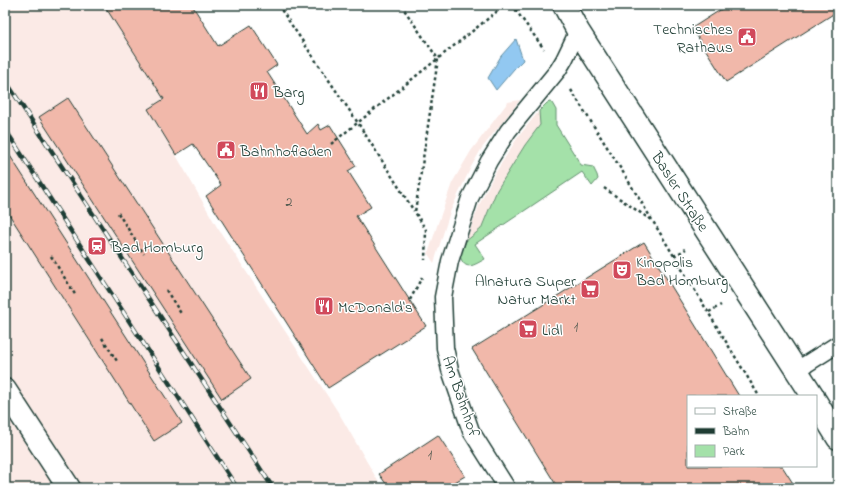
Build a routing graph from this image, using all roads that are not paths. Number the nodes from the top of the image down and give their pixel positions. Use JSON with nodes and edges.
{"nodes":[{"id":1,"x":564,"y":5,"type":"edge"},
{"id":2,"x":578,"y":31,"type":"junction"},
{"id":3,"x":838,"y":344,"type":"edge"},
{"id":4,"x":797,"y":370,"type":"junction"},
{"id":5,"x":5,"y":390,"type":"edge"},
{"id":6,"x":811,"y":395,"type":"edge"},
{"id":7,"x":817,"y":404,"type":"edge"},
{"id":8,"x":838,"y":438,"type":"edge"},
{"id":9,"x":69,"y":488,"type":"edge"},
{"id":10,"x":507,"y":488,"type":"edge"}],
"edges":[{"from":1,"to":2,"type":"street","name":"Basler Straße"},
{"from":2,"to":4,"type":"street","name":"Basler Straße"},
{"from":2,"to":10,"type":"lane","name":"Am Bahnhof"},
{"from":3,"to":4,"type":"lane"},
{"from":4,"to":6,"type":"street","name":"Basler Straße"},
{"from":5,"to":9,"type":"street"},
{"from":7,"to":8,"type":"street"}]}
